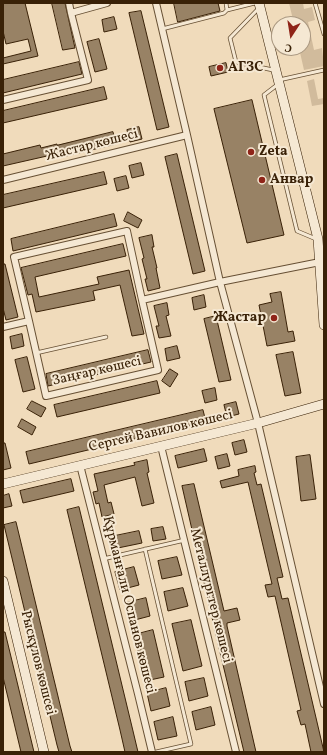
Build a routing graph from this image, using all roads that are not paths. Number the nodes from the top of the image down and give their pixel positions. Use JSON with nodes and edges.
{"nodes":[{"id":1,"x":69,"y":3,"type":"edge"},
{"id":2,"x":107,"y":3,"type":"edge"},
{"id":3,"x":156,"y":3,"type":"edge"},
{"id":4,"x":226,"y":3,"type":"edge"},
{"id":5,"x":315,"y":3,"type":"edge"},
{"id":6,"x":258,"y":4,"type":"edge"},
{"id":7,"x":227,"y":10,"type":"junction"},
{"id":8,"x":71,"y":13,"type":"junction"},
{"id":9,"x":162,"y":29,"type":"junction"},
{"id":10,"x":324,"y":34,"type":"edge"},
{"id":11,"x":324,"y":70,"type":"edge"},
{"id":12,"x":278,"y":78,"type":"junction"},
{"id":13,"x":3,"y":100,"type":"edge"},
{"id":14,"x":187,"y":135,"type":"junction"},
{"id":15,"x":3,"y":180,"type":"edge"},
{"id":16,"x":318,"y":240,"type":"junction"},
{"id":17,"x":322,"y":262,"type":"edge"},
{"id":18,"x":220,"y":282,"type":"junction"},
{"id":19,"x":142,"y":300,"type":"junction"},
{"id":20,"x":28,"y":321,"type":"junction"},
{"id":21,"x":324,"y":325,"type":"edge"},
{"id":22,"x":3,"y":327,"type":"edge"},
{"id":23,"x":106,"y":337,"type":"dead end"},
{"id":24,"x":36,"y":353,"type":"junction"},
{"id":25,"x":324,"y":404,"type":"edge"},
{"id":26,"x":258,"y":423,"type":"junction"},
{"id":27,"x":161,"y":446,"type":"junction"},
{"id":28,"x":80,"y":465,"type":"junction"},
{"id":29,"x":3,"y":484,"type":"edge"},
{"id":30,"x":185,"y":540,"type":"junction"},
{"id":31,"x":145,"y":549,"type":"junction"},
{"id":32,"x":103,"y":559,"type":"junction"},
{"id":33,"x":3,"y":581,"type":"edge"},
{"id":34,"x":324,"y":704,"type":"edge"},
{"id":35,"x":44,"y":752,"type":"edge"},
{"id":36,"x":152,"y":752,"type":"edge"},
{"id":37,"x":156,"y":752,"type":"edge"},
{"id":38,"x":236,"y":752,"type":"edge"}],
"edges":[{"from":1,"to":8,"type":"street"},
{"from":2,"to":8,"type":"street"},
{"from":3,"to":9,"type":"street"},
{"from":4,"to":7,"type":"lane"},
{"from":5,"to":10,"type":"lane"},
{"from":6,"to":7,"type":"lane"},
{"from":6,"to":12,"type":"street"},
{"from":6,"to":12,"type":"lane"},
{"from":7,"to":9,"type":"lane"},
{"from":8,"to":13,"type":"street"},
{"from":9,"to":14,"type":"street"},
{"from":11,"to":12,"type":"lane"},
{"from":12,"to":16,"type":"street"},
{"from":12,"to":16,"type":"lane"},
{"from":14,"to":15,"type":"street","name":"Жастар көшесі"},
{"from":14,"to":18,"type":"street"},
{"from":16,"to":17,"type":"street"},
{"from":17,"to":18,"type":"street"},
{"from":17,"to":21,"type":"street"},
{"from":18,"to":19,"type":"street"},
{"from":18,"to":26,"type":"street"},
{"from":19,"to":20,"type":"street","name":"Заңғар көшесі"},
{"from":19,"to":24,"type":"street","name":"Заңғар көшесі"},
{"from":20,"to":22,"type":"street"},
{"from":20,"to":24,"type":"street","name":"Заңғар көшесі"},
{"from":23,"to":24,"type":"lane"},
{"from":25,"to":26,"type":"street","name":"Сергей Вавилов көшесі"},
{"from":26,"to":27,"type":"street","name":"Сергей Вавилов көшесі"},
{"from":26,"to":34,"type":"street"},
{"from":27,"to":28,"type":"street","name":"Сергей Вавилов көшесі"},
{"from":27,"to":30,"type":"street","name":"Металлургтер көшесі"},
{"from":28,"to":29,"type":"street","name":"Сергей Вавилов көшесі"},
{"from":28,"to":32,"type":"street","name":"Құрманғали Оспанов көшесі"},
{"from":30,"to":31,"type":"lane"},
{"from":30,"to":38,"type":"street","name":"Металлургтер көшесі"},
{"from":31,"to":32,"type":"lane"},
{"from":31,"to":37,"type":"lane"},
{"from":32,"to":36,"type":"street","name":"Құрманғали Оспанов көшесі"},
{"from":33,"to":35,"type":"street","name":"Рысқұлов көшсеі"}]}
